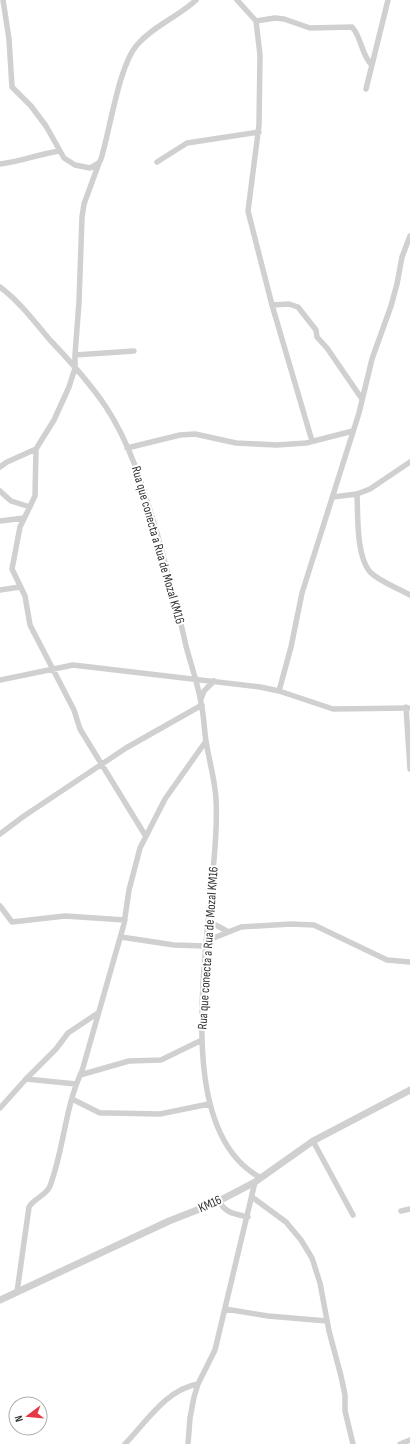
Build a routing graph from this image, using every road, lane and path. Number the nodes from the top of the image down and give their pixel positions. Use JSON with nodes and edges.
{"nodes":[{"id":1,"x":3,"y":0,"type":"edge"},
{"id":2,"x":196,"y":0,"type":"edge"},
{"id":3,"x":237,"y":0,"type":"edge"},
{"id":4,"x":388,"y":0,"type":"edge"},
{"id":5,"x":256,"y":21,"type":"junction"},
{"id":6,"x":371,"y":64,"type":"junction"},
{"id":7,"x":366,"y":89,"type":"dead end"},
{"id":8,"x":258,"y":132,"type":"junction"},
{"id":9,"x":59,"y":151,"type":"junction"},
{"id":10,"x":157,"y":162,"type":"dead end"},
{"id":11,"x":99,"y":163,"type":"junction"},
{"id":12,"x":0,"y":164,"type":"edge"},
{"id":13,"x":410,"y":236,"type":"edge"},
{"id":14,"x":0,"y":287,"type":"edge"},
{"id":15,"x":272,"y":305,"type":"junction"},
{"id":16,"x":134,"y":351,"type":"dead end"},
{"id":17,"x":74,"y":355,"type":"junction"},
{"id":18,"x":76,"y":368,"type":"junction"},
{"id":19,"x":362,"y":400,"type":"junction"},
{"id":20,"x":353,"y":431,"type":"junction"},
{"id":21,"x":312,"y":441,"type":"junction"},
{"id":22,"x":127,"y":448,"type":"junction"},
{"id":23,"x":36,"y":449,"type":"junction"},
{"id":24,"x":410,"y":462,"type":"edge"},
{"id":25,"x":0,"y":467,"type":"edge"},
{"id":26,"x":0,"y":491,"type":"edge"},
{"id":27,"x":358,"y":494,"type":"junction"},
{"id":28,"x":333,"y":497,"type":"junction"},
{"id":29,"x":30,"y":508,"type":"junction"},
{"id":30,"x":24,"y":518,"type":"junction"},
{"id":31,"x":0,"y":521,"type":"edge"},
{"id":32,"x":20,"y":587,"type":"junction"},
{"id":33,"x":0,"y":590,"type":"edge"},
{"id":34,"x":410,"y":595,"type":"edge"},
{"id":35,"x":52,"y":668,"type":"junction"},
{"id":36,"x":0,"y":680,"type":"edge"},
{"id":37,"x":196,"y":680,"type":"junction"},
{"id":38,"x":214,"y":681,"type":"junction"},
{"id":39,"x":279,"y":691,"type":"junction"},
{"id":40,"x":201,"y":702,"type":"junction"},
{"id":41,"x":408,"y":707,"type":"edge"},
{"id":42,"x":206,"y":741,"type":"junction"},
{"id":43,"x":102,"y":764,"type":"junction"},
{"id":44,"x":410,"y":769,"type":"edge"},
{"id":45,"x":0,"y":834,"type":"edge"},
{"id":46,"x":145,"y":836,"type":"junction"},
{"id":47,"x":0,"y":906,"type":"edge"},
{"id":48,"x":125,"y":920,"type":"junction"},
{"id":49,"x":208,"y":921,"type":"junction"},
{"id":50,"x":227,"y":931,"type":"junction"},
{"id":51,"x":121,"y":937,"type":"junction"},
{"id":52,"x":206,"y":943,"type":"junction"},
{"id":53,"x":410,"y":962,"type":"edge"},
{"id":54,"x":98,"y":1013,"type":"junction"},
{"id":55,"x":202,"y":1040,"type":"junction"},
{"id":56,"x":80,"y":1075,"type":"junction"},
{"id":57,"x":26,"y":1079,"type":"junction"},
{"id":58,"x":76,"y":1084,"type":"junction"},
{"id":59,"x":410,"y":1090,"type":"edge"},
{"id":60,"x":72,"y":1099,"type":"junction"},
{"id":61,"x":209,"y":1104,"type":"junction"},
{"id":62,"x":0,"y":1108,"type":"edge"},
{"id":63,"x":313,"y":1141,"type":"junction"},
{"id":64,"x":258,"y":1180,"type":"junction"},
{"id":65,"x":252,"y":1197,"type":"junction"},
{"id":66,"x":219,"y":1201,"type":"junction"},
{"id":67,"x":410,"y":1209,"type":"edge"},
{"id":68,"x":400,"y":1211,"type":"dead end"},
{"id":69,"x":353,"y":1215,"type":"dead end"},
{"id":70,"x":248,"y":1218,"type":"junction"},
{"id":71,"x":17,"y":1292,"type":"junction"},
{"id":72,"x":0,"y":1300,"type":"edge"},
{"id":73,"x":225,"y":1309,"type":"junction"},
{"id":74,"x":327,"y":1321,"type":"junction"},
{"id":75,"x":198,"y":1384,"type":"junction"},
{"id":76,"x":410,"y":1440,"type":"edge"},
{"id":77,"x":125,"y":1444,"type":"edge"},
{"id":78,"x":188,"y":1444,"type":"edge"},
{"id":79,"x":353,"y":1444,"type":"edge"},
{"id":80,"x":400,"y":1444,"type":"edge"}],
"edges":[{"from":1,"to":9,"type":"street"},
{"from":2,"to":11,"type":"street"},
{"from":3,"to":5,"type":"street"},
{"from":4,"to":6,"type":"street"},
{"from":5,"to":6,"type":"street"},
{"from":5,"to":8,"type":"street"},
{"from":6,"to":7,"type":"street"},
{"from":8,"to":10,"type":"street"},
{"from":8,"to":15,"type":"street"},
{"from":9,"to":11,"type":"street"},
{"from":9,"to":12,"type":"street"},
{"from":11,"to":17,"type":"street"},
{"from":13,"to":19,"type":"street"},
{"from":14,"to":18,"type":"street","name":"Rua que conecta a Rua de Mozal KM16"},
{"from":15,"to":19,"type":"street"},
{"from":15,"to":21,"type":"street"},
{"from":16,"to":17,"type":"street"},
{"from":17,"to":18,"type":"street"},
{"from":18,"to":22,"type":"street","name":"Rua que conecta a Rua de Mozal KM16"},
{"from":18,"to":23,"type":"street"},
{"from":19,"to":20,"type":"street"},
{"from":20,"to":21,"type":"street"},
{"from":20,"to":28,"type":"street"},
{"from":21,"to":22,"type":"street"},
{"from":22,"to":37,"type":"street","name":"Rua que conecta a Rua de Mozal KM16"},
{"from":23,"to":25,"type":"street"},
{"from":23,"to":29,"type":"street"},
{"from":24,"to":27,"type":"street"},
{"from":26,"to":29,"type":"street"},
{"from":27,"to":28,"type":"street"},
{"from":27,"to":34,"type":"street"},
{"from":28,"to":39,"type":"street"},
{"from":29,"to":30,"type":"street"},
{"from":30,"to":31,"type":"street"},
{"from":30,"to":32,"type":"street"},
{"from":32,"to":33,"type":"street"},
{"from":32,"to":35,"type":"street"},
{"from":35,"to":36,"type":"street"},
{"from":35,"to":37,"type":"street"},
{"from":35,"to":43,"type":"street"},
{"from":37,"to":38,"type":"street"},
{"from":37,"to":40,"type":"street","name":"Rua que conecta a Rua de Mozal KM16"},
{"from":38,"to":39,"type":"street"},
{"from":38,"to":40,"type":"street"},
{"from":39,"to":41,"type":"street"},
{"from":40,"to":42,"type":"street","name":"Rua que conecta a Rua de Mozal KM16"},
{"from":40,"to":43,"type":"street"},
{"from":41,"to":44,"type":"street"},
{"from":42,"to":46,"type":"street"},
{"from":42,"to":49,"type":"street","name":"Rua que conecta a Rua de Mozal KM16"},
{"from":43,"to":45,"type":"street"},
{"from":43,"to":46,"type":"street"},
{"from":46,"to":48,"type":"street"},
{"from":47,"to":48,"type":"street"},
{"from":48,"to":51,"type":"street"},
{"from":49,"to":50,"type":"street"},
{"from":49,"to":52,"type":"street","name":"Rua que conecta a Rua de Mozal KM16"},
{"from":50,"to":52,"type":"street"},
{"from":50,"to":53,"type":"street"},
{"from":51,"to":52,"type":"street"},
{"from":51,"to":54,"type":"street"},
{"from":52,"to":55,"type":"street","name":"Rua que conecta a Rua de Mozal KM16"},
{"from":54,"to":56,"type":"street"},
{"from":54,"to":57,"type":"street"},
{"from":55,"to":56,"type":"street"},
{"from":55,"to":61,"type":"street","name":"Rua que conecta a Rua de Mozal KM16"},
{"from":56,"to":58,"type":"street"},
{"from":57,"to":58,"type":"street"},
{"from":57,"to":62,"type":"street"},
{"from":58,"to":60,"type":"street"},
{"from":59,"to":63,"type":"street","name":"KM16"},
{"from":60,"to":61,"type":"street"},
{"from":60,"to":71,"type":"street"},
{"from":61,"to":64,"type":"street","name":"Rua que conecta a Rua de Mozal KM16"},
{"from":63,"to":64,"type":"street","name":"KM16"},
{"from":63,"to":69,"type":"street"},
{"from":64,"to":65,"type":"street"},
{"from":64,"to":66,"type":"street","name":"KM16"},
{"from":65,"to":70,"type":"street"},
{"from":65,"to":74,"type":"street"},
{"from":66,"to":70,"type":"street"},
{"from":66,"to":71,"type":"street","name":"KM16"},
{"from":67,"to":68,"type":"street"},
{"from":70,"to":73,"type":"street"},
{"from":71,"to":72,"type":"street","name":"KM16"},
{"from":73,"to":74,"type":"street"},
{"from":73,"to":75,"type":"street"},
{"from":74,"to":79,"type":"street"},
{"from":75,"to":77,"type":"street"},
{"from":75,"to":78,"type":"street"},
{"from":76,"to":80,"type":"street"}]}
